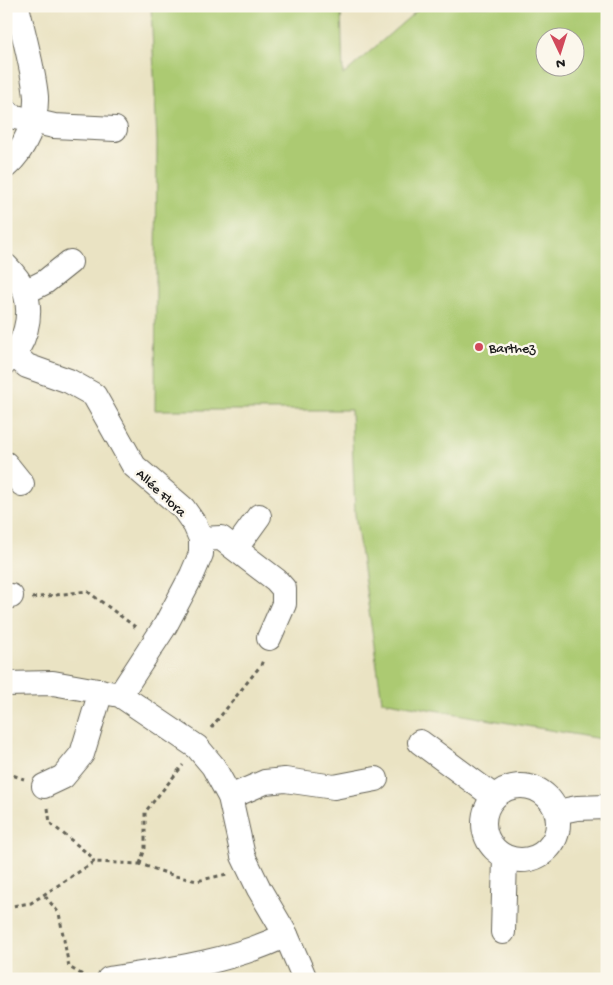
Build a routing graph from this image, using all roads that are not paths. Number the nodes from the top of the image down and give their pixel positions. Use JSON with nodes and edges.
{"nodes":[{"id":1,"x":18,"y":6,"type":"edge"},
{"id":2,"x":6,"y":110,"type":"edge"},
{"id":3,"x":33,"y":120,"type":"junction"},
{"id":4,"x":115,"y":129,"type":"dead end"},
{"id":5,"x":6,"y":166,"type":"edge"},
{"id":6,"x":70,"y":262,"type":"dead end"},
{"id":7,"x":6,"y":266,"type":"edge"},
{"id":8,"x":24,"y":292,"type":"junction"},
{"id":9,"x":10,"y":358,"type":"edge"},
{"id":10,"x":6,"y":464,"type":"edge"},
{"id":11,"x":22,"y":484,"type":"dead end"},
{"id":12,"x":259,"y":516,"type":"dead end"},
{"id":13,"x":201,"y":539,"type":"junction"},
{"id":14,"x":236,"y":548,"type":"junction"},
{"id":15,"x":269,"y":638,"type":"road end"},
{"id":16,"x":6,"y":684,"type":"edge"},
{"id":17,"x":110,"y":693,"type":"junction"},
{"id":18,"x":420,"y":742,"type":"dead end"},
{"id":19,"x":376,"y":779,"type":"dead end"},
{"id":20,"x":44,"y":786,"type":"road end"},
{"id":21,"x":493,"y":796,"type":"junction"},
{"id":22,"x":230,"y":797,"type":"junction"},
{"id":23,"x":607,"y":807,"type":"edge"},
{"id":24,"x":557,"y":812,"type":"junction"},
{"id":25,"x":505,"y":857,"type":"junction"},
{"id":26,"x":503,"y":932,"type":"dead end"},
{"id":27,"x":286,"y":935,"type":"junction"},
{"id":28,"x":109,"y":979,"type":"edge"},
{"id":29,"x":305,"y":979,"type":"edge"}],
"edges":[{"from":1,"to":3,"type":"street"},
{"from":2,"to":3,"type":"street"},
{"from":3,"to":4,"type":"street"},
{"from":3,"to":5,"type":"street"},
{"from":6,"to":8,"type":"street"},
{"from":7,"to":8,"type":"street"},
{"from":8,"to":9,"type":"street"},
{"from":9,"to":13,"type":"street","name":"Allée Flora"},
{"from":10,"to":11,"type":"street"},
{"from":12,"to":14,"type":"street"},
{"from":13,"to":14,"type":"street"},
{"from":13,"to":17,"type":"street"},
{"from":14,"to":15,"type":"street"},
{"from":16,"to":17,"type":"street"},
{"from":17,"to":20,"type":"street"},
{"from":17,"to":22,"type":"street"},
{"from":18,"to":21,"type":"street"},
{"from":19,"to":22,"type":"street"},
{"from":21,"to":24,"type":"street"},
{"from":21,"to":25,"type":"street"},
{"from":22,"to":27,"type":"street"},
{"from":23,"to":24,"type":"street"},
{"from":24,"to":25,"type":"street"},
{"from":25,"to":26,"type":"street"},
{"from":27,"to":28,"type":"street"},
{"from":27,"to":29,"type":"street"}]}
